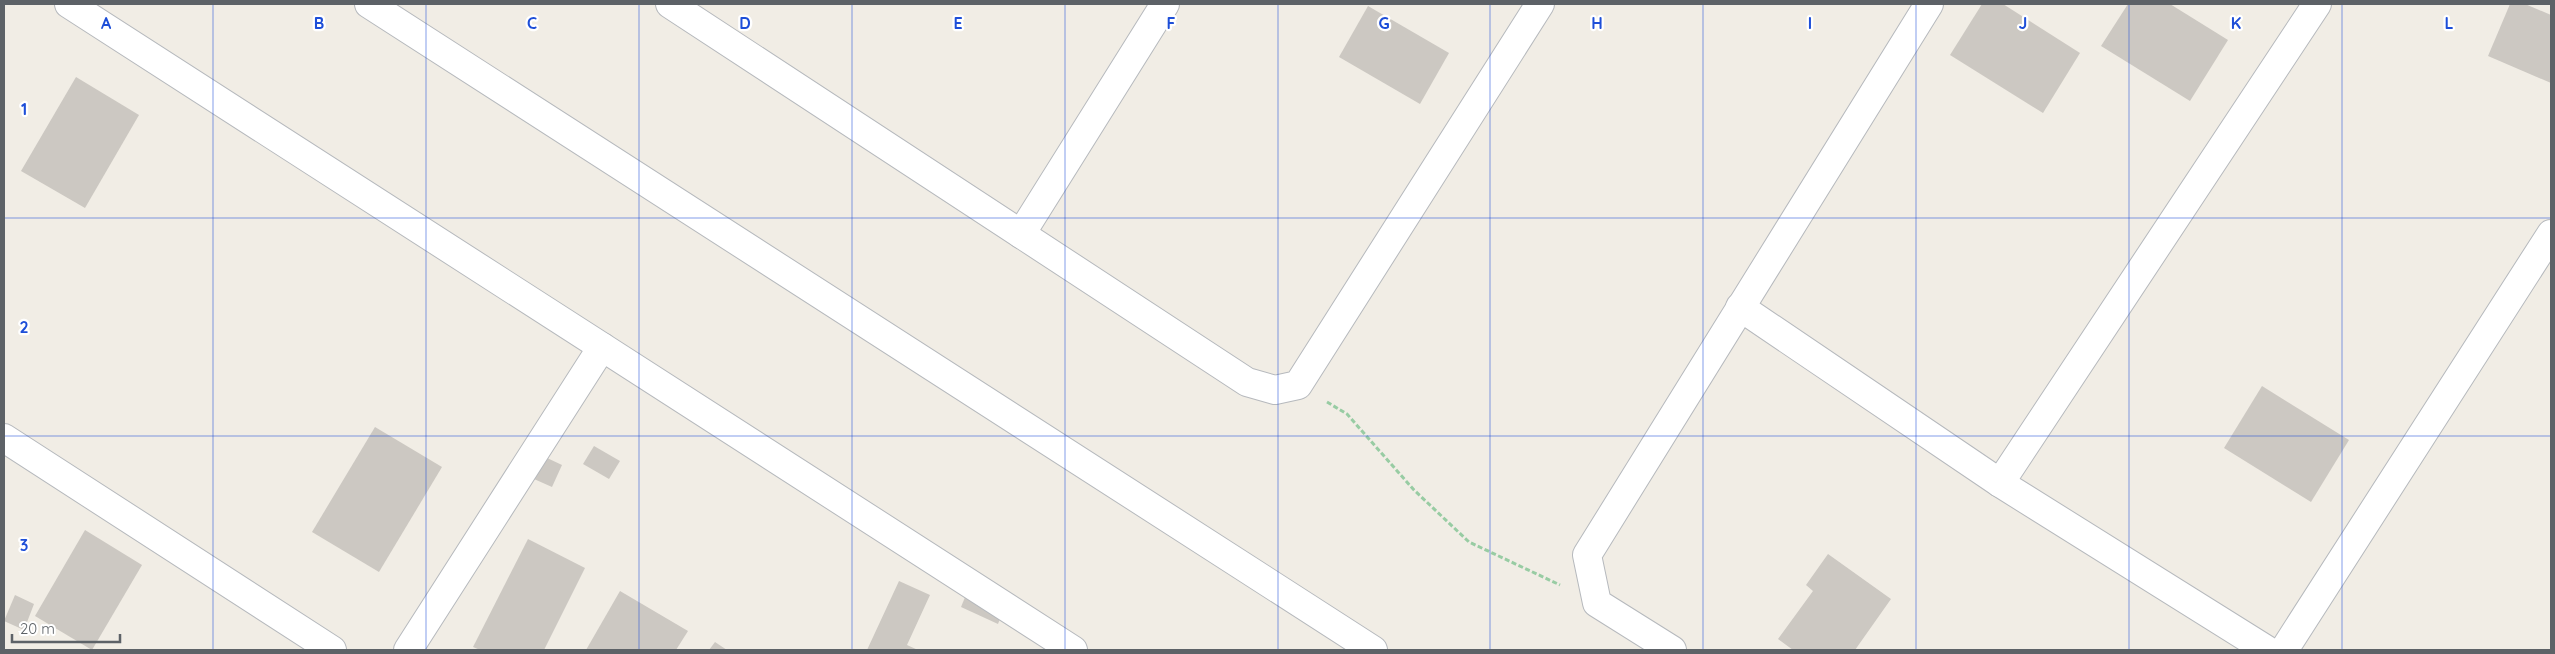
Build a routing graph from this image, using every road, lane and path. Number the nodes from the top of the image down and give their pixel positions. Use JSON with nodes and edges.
{"nodes":[{"id":1,"x":69,"y":4,"type":"edge"},
{"id":2,"x":369,"y":4,"type":"edge"},
{"id":3,"x":670,"y":4,"type":"edge"},
{"id":4,"x":1165,"y":4,"type":"edge"},
{"id":5,"x":1540,"y":4,"type":"edge"},
{"id":6,"x":1929,"y":4,"type":"edge"},
{"id":7,"x":2317,"y":4,"type":"edge"},
{"id":8,"x":1021,"y":234,"type":"junction"},
{"id":9,"x":2551,"y":234,"type":"edge"},
{"id":10,"x":1740,"y":307,"type":"junction"},
{"id":11,"x":602,"y":347,"type":"junction"},
{"id":12,"x":1298,"y":385,"type":"junction"},
{"id":13,"x":4,"y":438,"type":"edge"},
{"id":14,"x":2000,"y":483,"type":"junction"},
{"id":15,"x":1597,"y":602,"type":"junction"},
{"id":16,"x":332,"y":650,"type":"edge"},
{"id":17,"x":408,"y":650,"type":"edge"},
{"id":18,"x":1073,"y":650,"type":"edge"},
{"id":19,"x":1374,"y":650,"type":"edge"},
{"id":20,"x":1672,"y":650,"type":"edge"},
{"id":21,"x":2267,"y":650,"type":"edge"},
{"id":22,"x":2284,"y":650,"type":"edge"}],
"edges":[{"from":1,"to":11,"type":"street"},
{"from":2,"to":19,"type":"street"},
{"from":3,"to":8,"type":"street"},
{"from":4,"to":8,"type":"street"},
{"from":5,"to":12,"type":"street"},
{"from":6,"to":10,"type":"street"},
{"from":7,"to":14,"type":"street"},
{"from":8,"to":12,"type":"street"},
{"from":9,"to":22,"type":"street"},
{"from":10,"to":14,"type":"street"},
{"from":10,"to":15,"type":"street"},
{"from":11,"to":17,"type":"street"},
{"from":11,"to":18,"type":"street"},
{"from":12,"to":15,"type":"path"},
{"from":13,"to":16,"type":"street"},
{"from":14,"to":21,"type":"street"},
{"from":15,"to":20,"type":"street"}]}
